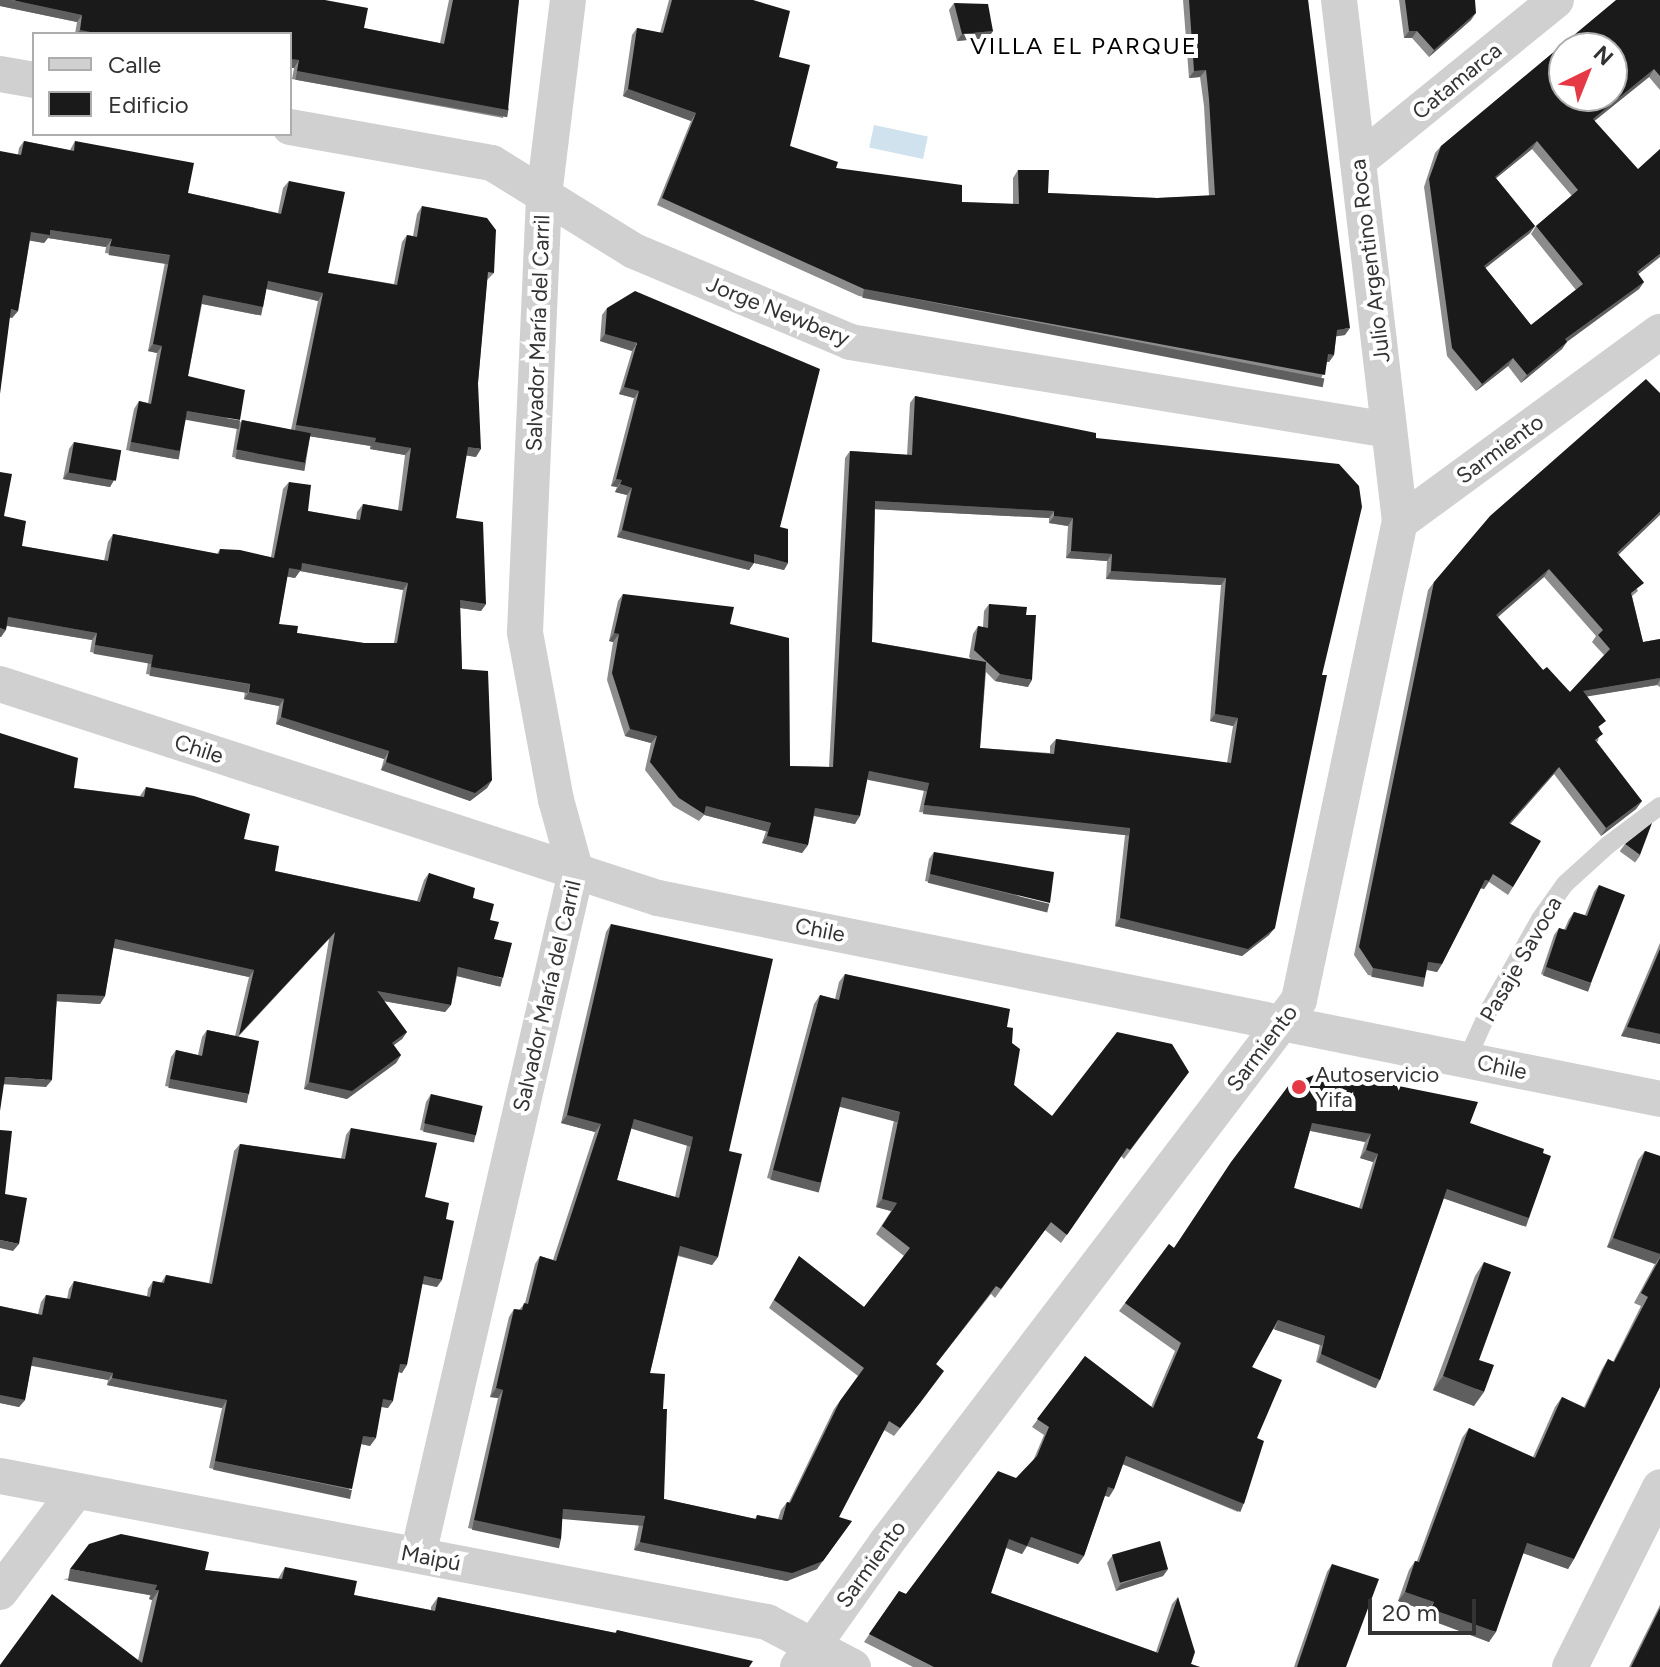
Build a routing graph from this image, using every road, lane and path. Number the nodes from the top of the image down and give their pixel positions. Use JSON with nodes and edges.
{"nodes":[{"id":1,"x":568,"y":0,"type":"edge"},
{"id":2,"x":1339,"y":0,"type":"edge"},
{"id":3,"x":1556,"y":0,"type":"edge"},
{"id":4,"x":0,"y":74,"type":"edge"},
{"id":5,"x":32,"y":80,"type":"edge"},
{"id":6,"x":292,"y":127,"type":"edge"},
{"id":7,"x":1358,"y":161,"type":"junction"},
{"id":8,"x":544,"y":195,"type":"junction"},
{"id":9,"x":1660,"y":332,"type":"edge"},
{"id":10,"x":1389,"y":430,"type":"junction"},
{"id":11,"x":1400,"y":522,"type":"junction"},
{"id":12,"x":0,"y":684,"type":"edge"},
{"id":13,"x":1660,"y":806,"type":"edge"},
{"id":14,"x":576,"y":872,"type":"junction"},
{"id":15,"x":1283,"y":1022,"type":"junction"},
{"id":16,"x":1467,"y":1059,"type":"junction"},
{"id":17,"x":1660,"y":1099,"type":"edge"},
{"id":18,"x":0,"y":1476,"type":"edge"},
{"id":19,"x":1660,"y":1487,"type":"edge"},
{"id":20,"x":76,"y":1491,"type":"junction"},
{"id":21,"x":418,"y":1555,"type":"junction"},
{"id":22,"x":0,"y":1592,"type":"edge"},
{"id":23,"x":805,"y":1656,"type":"edge"},
{"id":24,"x":853,"y":1667,"type":"edge"},
{"id":25,"x":1570,"y":1667,"type":"edge"}],
"edges":[{"from":1,"to":8,"type":"street","name":"Salvador María del Carril"},
{"from":2,"to":7,"type":"street","name":"Julio Argentino Roca"},
{"from":3,"to":7,"type":"street","name":"Catamarca"},
{"from":4,"to":5,"type":"street"},
{"from":6,"to":8,"type":"street","name":"Jorge Newbery"},
{"from":7,"to":10,"type":"street","name":"Julio Argentino Roca"},
{"from":8,"to":10,"type":"street","name":"Jorge Newbery"},
{"from":8,"to":14,"type":"street","name":"Salvador María del Carril"},
{"from":9,"to":11,"type":"street","name":"Sarmiento"},
{"from":10,"to":11,"type":"street","name":"Julio Argentino Roca"},
{"from":11,"to":15,"type":"street","name":"Sarmiento"},
{"from":12,"to":14,"type":"street","name":"Chile"},
{"from":13,"to":16,"type":"lane","name":"Pasaje Savoca"},
{"from":14,"to":15,"type":"street","name":"Chile"},
{"from":14,"to":21,"type":"street","name":"Salvador María del Carril"},
{"from":15,"to":16,"type":"street","name":"Chile"},
{"from":15,"to":23,"type":"street","name":"Sarmiento"},
{"from":16,"to":17,"type":"street","name":"Chile"},
{"from":18,"to":20,"type":"street","name":"Maipú"},
{"from":19,"to":25,"type":"street"},
{"from":20,"to":21,"type":"street","name":"Maipú"},
{"from":20,"to":22,"type":"street"},
{"from":21,"to":23,"type":"street","name":"Maipú"},
{"from":23,"to":24,"type":"street","name":"Maipú"}]}
